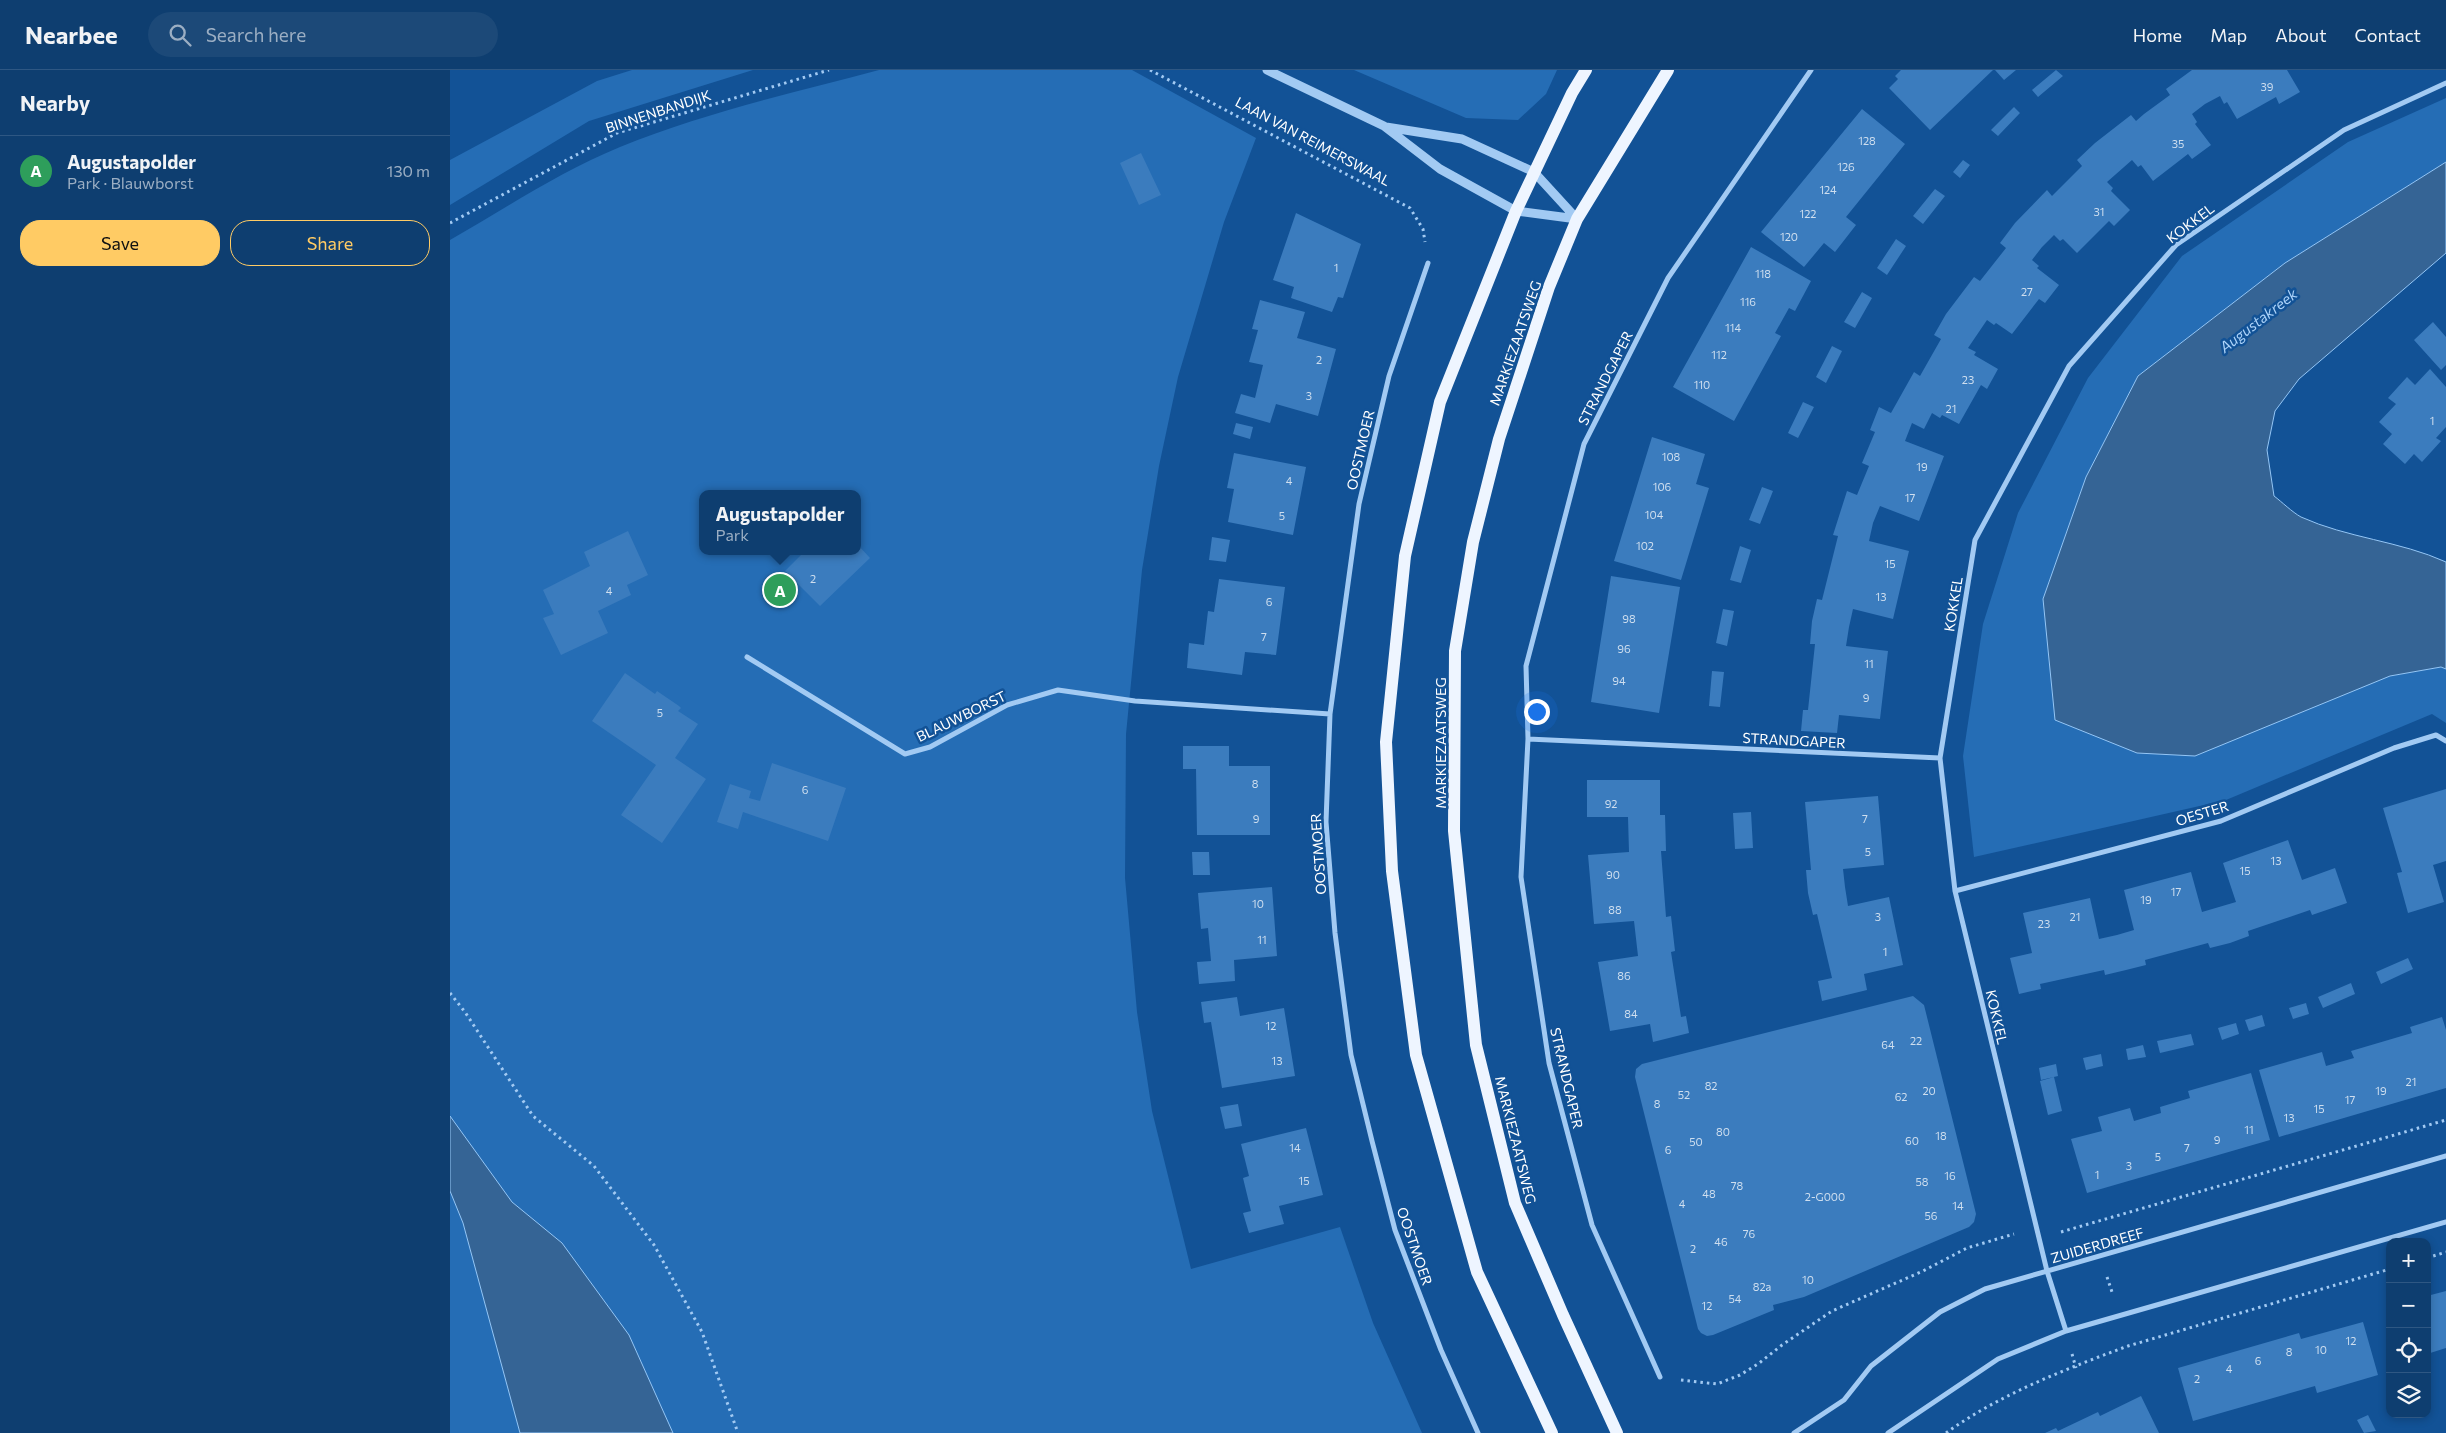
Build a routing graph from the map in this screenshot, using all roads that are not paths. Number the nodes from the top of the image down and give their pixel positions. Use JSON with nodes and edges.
{"nodes":[{"id":1,"x":1267,"y":70,"type":"edge"},
{"id":2,"x":1586,"y":70,"type":"edge"},
{"id":3,"x":1668,"y":70,"type":"edge"},
{"id":4,"x":1811,"y":70,"type":"edge"},
{"id":5,"x":2446,"y":83,"type":"edge"},
{"id":6,"x":1384,"y":126,"type":"junction"},
{"id":7,"x":1534,"y":172,"type":"junction"},
{"id":8,"x":1516,"y":211,"type":"junction"},
{"id":9,"x":1577,"y":219,"type":"junction"},
{"id":10,"x":1428,"y":263,"type":"road end"},
{"id":11,"x":747,"y":657,"type":"dead end"},
{"id":12,"x":1330,"y":714,"type":"junction"},
{"id":13,"x":1528,"y":739,"type":"junction"},
{"id":14,"x":2446,"y":741,"type":"edge"},
{"id":15,"x":1940,"y":758,"type":"junction"},
{"id":16,"x":1955,"y":891,"type":"junction"},
{"id":17,"x":2446,"y":1156,"type":"edge"},
{"id":18,"x":2446,"y":1222,"type":"edge"},
{"id":19,"x":2047,"y":1271,"type":"junction"},
{"id":20,"x":2066,"y":1331,"type":"junction"},
{"id":21,"x":1660,"y":1377,"type":"road end"},
{"id":22,"x":1478,"y":1433,"type":"edge"},
{"id":23,"x":1552,"y":1433,"type":"edge"},
{"id":24,"x":1618,"y":1433,"type":"edge"},
{"id":25,"x":1794,"y":1433,"type":"edge"},
{"id":26,"x":1888,"y":1433,"type":"edge"}],
"edges":[{"from":1,"to":6,"type":"street"},
{"from":2,"to":7,"type":"main road"},
{"from":3,"to":9,"type":"main road","name":"MARKIEZAATSWEG"},
{"from":4,"to":13,"type":"street","name":"STRANDGAPER"},
{"from":5,"to":15,"type":"street","name":"KOKKEL"},
{"from":6,"to":7,"type":"street"},
{"from":6,"to":8,"type":"street"},
{"from":7,"to":8,"type":"main road"},
{"from":7,"to":9,"type":"street"},
{"from":8,"to":9,"type":"street"},
{"from":8,"to":23,"type":"main road"},
{"from":9,"to":24,"type":"main road","name":"MARKIEZAATSWEG"},
{"from":10,"to":12,"type":"street","name":"OOSTMOER"},
{"from":11,"to":12,"type":"street","name":"BLAUWBORST"},
{"from":12,"to":22,"type":"street","name":"OOSTMOER"},
{"from":13,"to":15,"type":"street","name":"STRANDGAPER"},
{"from":13,"to":21,"type":"street","name":"STRANDGAPER"},
{"from":14,"to":16,"type":"street","name":"OESTER"},
{"from":15,"to":16,"type":"street","name":"KOKKEL"},
{"from":16,"to":19,"type":"street","name":"KOKKEL"},
{"from":17,"to":19,"type":"street","name":"ZUIDERDREEF"},
{"from":18,"to":20,"type":"street"},
{"from":19,"to":20,"type":"street","name":"KOKKEL"},
{"from":19,"to":25,"type":"street","name":"ZUIDERDREEF"},
{"from":20,"to":26,"type":"street"}]}
